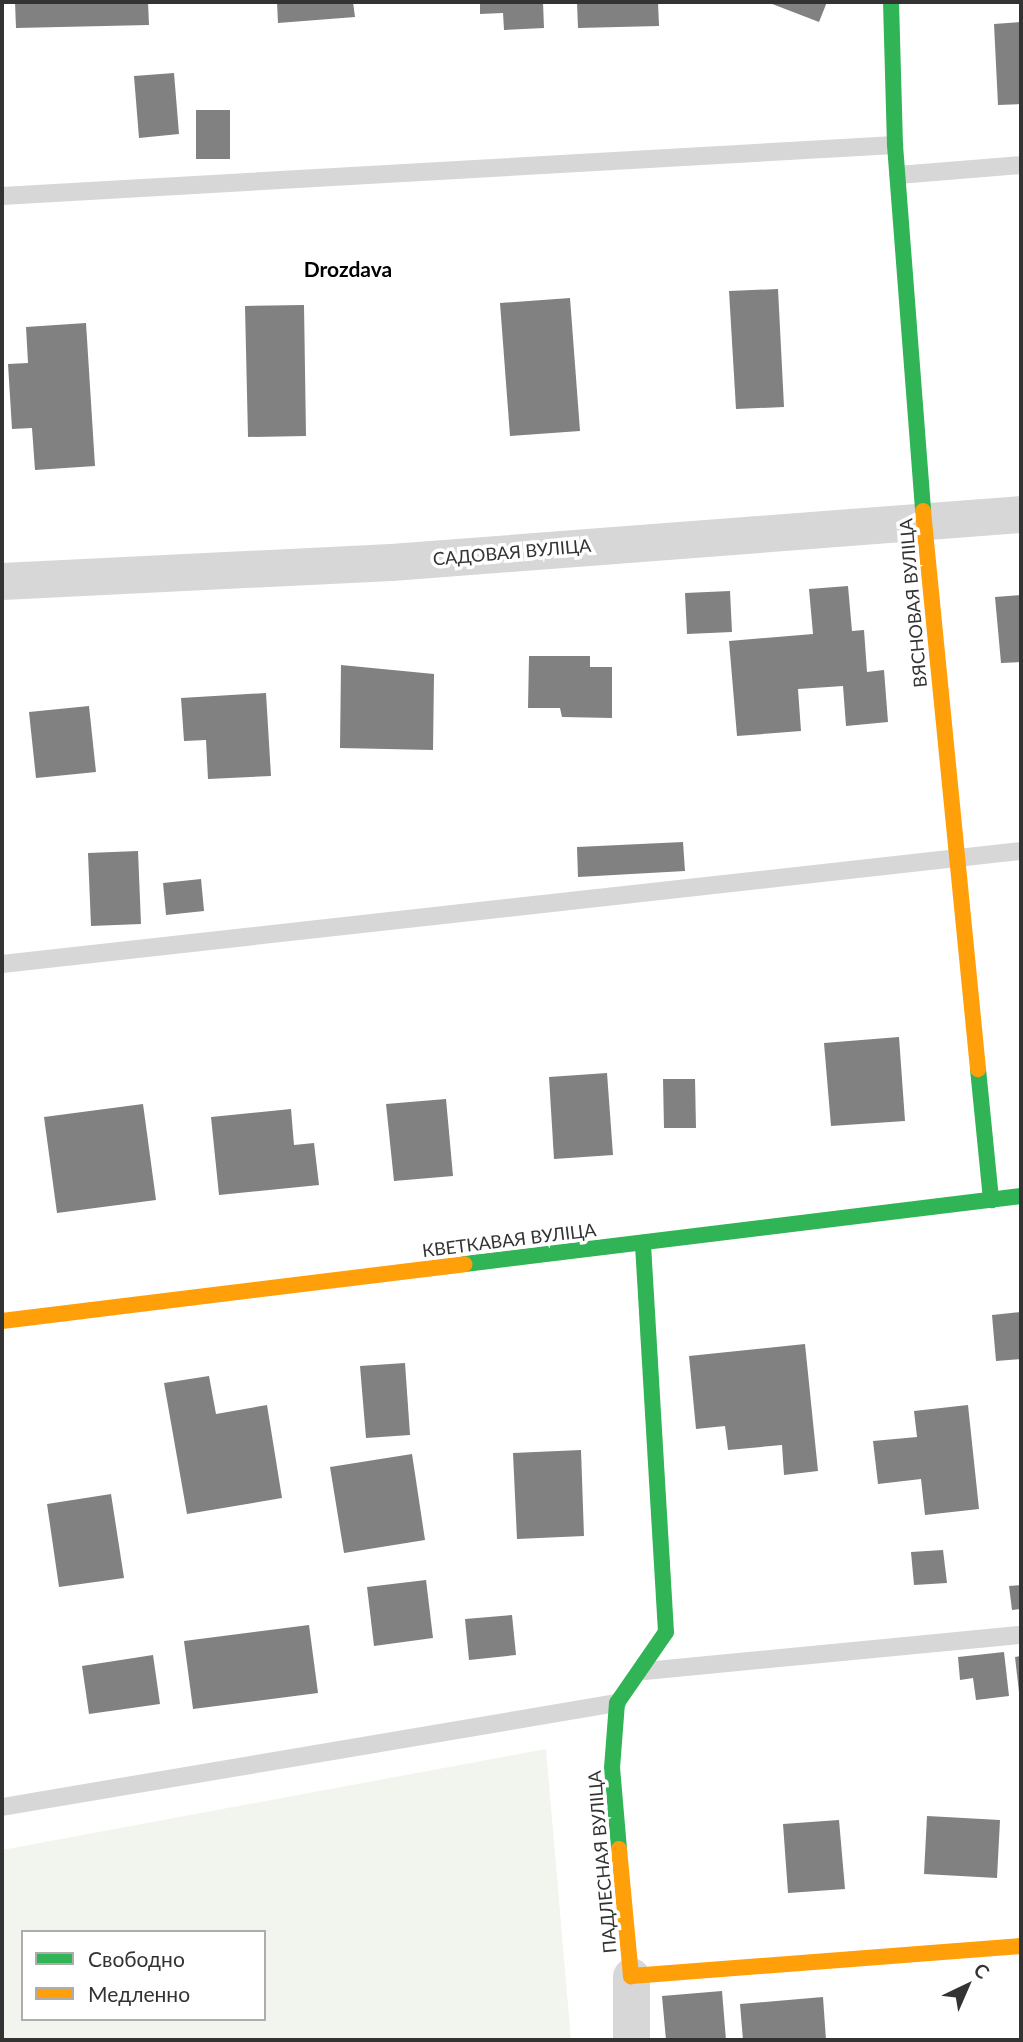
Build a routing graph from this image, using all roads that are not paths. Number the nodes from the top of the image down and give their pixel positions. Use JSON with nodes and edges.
{"nodes":[{"id":1,"x":891,"y":2,"type":"edge"},
{"id":2,"x":895,"y":145,"type":"junction"},
{"id":3,"x":1021,"y":165,"type":"edge"},
{"id":4,"x":898,"y":175,"type":"junction"},
{"id":5,"x":2,"y":196,"type":"edge"},
{"id":6,"x":1021,"y":514,"type":"edge"},
{"id":7,"x":925,"y":520,"type":"junction"},
{"id":8,"x":2,"y":581,"type":"edge"},
{"id":9,"x":1021,"y":851,"type":"edge"},
{"id":10,"x":957,"y":857,"type":"junction"},
{"id":11,"x":2,"y":964,"type":"edge"},
{"id":12,"x":1021,"y":1196,"type":"edge"},
{"id":13,"x":991,"y":1200,"type":"junction"},
{"id":14,"x":643,"y":1242,"type":"junction"},
{"id":15,"x":2,"y":1321,"type":"edge"},
{"id":16,"x":1021,"y":1635,"type":"edge"},
{"id":17,"x":645,"y":1671,"type":"junction"},
{"id":18,"x":617,"y":1703,"type":"junction"},
{"id":19,"x":2,"y":1807,"type":"edge"},
{"id":20,"x":1021,"y":1946,"type":"edge"},
{"id":21,"x":631,"y":1976,"type":"junction"},
{"id":22,"x":631,"y":2040,"type":"edge"}],
"edges":[{"from":1,"to":2,"type":"street","name":"ВЯСНОВАЯ ВУЛІЦА"},
{"from":2,"to":4,"type":"street","name":"ВЯСНОВАЯ ВУЛІЦА"},
{"from":2,"to":5,"type":"lane"},
{"from":3,"to":4,"type":"lane"},
{"from":4,"to":7,"type":"street","name":"ВЯСНОВАЯ ВУЛІЦА"},
{"from":6,"to":7,"type":"street","name":"САДОВАЯ ВУЛІЦА"},
{"from":7,"to":8,"type":"street","name":"САДОВАЯ ВУЛІЦА"},
{"from":7,"to":10,"type":"street","name":"ВЯСНОВАЯ ВУЛІЦА"},
{"from":9,"to":10,"type":"lane"},
{"from":10,"to":11,"type":"lane"},
{"from":10,"to":13,"type":"street","name":"ВЯСНОВАЯ ВУЛІЦА"},
{"from":12,"to":13,"type":"street","name":"КВЕТКАВАЯ ВУЛІЦА"},
{"from":13,"to":14,"type":"street","name":"КВЕТКАВАЯ ВУЛІЦА"},
{"from":14,"to":15,"type":"street","name":"КВЕТКАВАЯ ВУЛІЦА"},
{"from":14,"to":17,"type":"street"},
{"from":16,"to":17,"type":"lane"},
{"from":17,"to":18,"type":"street"},
{"from":18,"to":19,"type":"lane"},
{"from":18,"to":21,"type":"street","name":"ПАДЛЕСНАЯ ВУЛІЦА"},
{"from":20,"to":21,"type":"street","name":"ПАДЛЕСНАЯ ВУЛІЦА"},
{"from":21,"to":22,"type":"street"}]}
